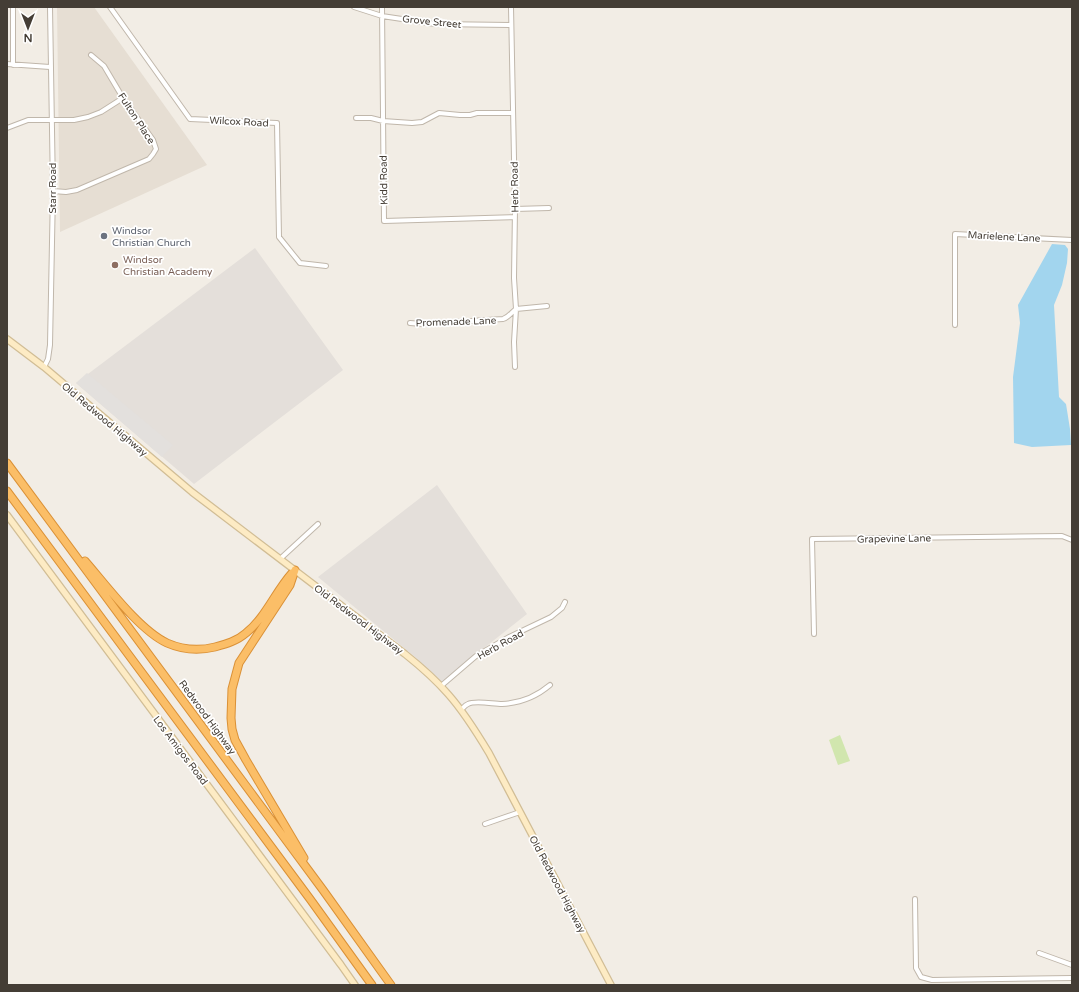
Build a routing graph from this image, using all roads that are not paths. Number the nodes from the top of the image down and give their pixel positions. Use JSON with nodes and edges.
{"nodes":[{"id":1,"x":13,"y":7,"type":"edge"},
{"id":2,"x":50,"y":7,"type":"edge"},
{"id":3,"x":110,"y":7,"type":"edge"},
{"id":4,"x":354,"y":7,"type":"edge"},
{"id":5,"x":382,"y":7,"type":"edge"},
{"id":6,"x":511,"y":7,"type":"edge"},
{"id":7,"x":382,"y":16,"type":"junction"},
{"id":8,"x":511,"y":25,"type":"junction"},
{"id":9,"x":91,"y":55,"type":"dead end"},
{"id":10,"x":7,"y":64,"type":"edge"},
{"id":11,"x":13,"y":65,"type":"junction"},
{"id":12,"x":50,"y":67,"type":"junction"},
{"id":13,"x":123,"y":98,"type":"junction"},
{"id":14,"x":513,"y":113,"type":"junction"},
{"id":15,"x":356,"y":118,"type":"dead end"},
{"id":16,"x":52,"y":119,"type":"junction"},
{"id":17,"x":382,"y":121,"type":"junction"},
{"id":18,"x":7,"y":128,"type":"edge"},
{"id":19,"x":53,"y":191,"type":"junction"},
{"id":20,"x":549,"y":208,"type":"dead end"},
{"id":21,"x":515,"y":209,"type":"junction"},
{"id":22,"x":515,"y":217,"type":"junction"},
{"id":23,"x":1072,"y":240,"type":"edge"},
{"id":24,"x":326,"y":266,"type":"dead end"},
{"id":25,"x":547,"y":306,"type":"dead end"},
{"id":26,"x":516,"y":309,"type":"junction"},
{"id":27,"x":410,"y":322,"type":"dead end"},
{"id":28,"x":955,"y":325,"type":"dead end"},
{"id":29,"x":7,"y":339,"type":"edge"},
{"id":30,"x":44,"y":367,"type":"junction"},
{"id":31,"x":515,"y":367,"type":"dead end"},
{"id":32,"x":7,"y":463,"type":"edge"},
{"id":33,"x":7,"y":491,"type":"edge"},
{"id":34,"x":7,"y":515,"type":"edge"},
{"id":35,"x":46,"y":515,"type":"junction"},
{"id":36,"x":318,"y":524,"type":"dead end"},
{"id":37,"x":1072,"y":540,"type":"edge"},
{"id":38,"x":280,"y":559,"type":"junction"},
{"id":39,"x":295,"y":570,"type":"junction"},
{"id":40,"x":565,"y":602,"type":"dead end"},
{"id":41,"x":814,"y":634,"type":"dead end"},
{"id":42,"x":550,"y":685,"type":"dead end"},
{"id":43,"x":441,"y":686,"type":"junction"},
{"id":44,"x":461,"y":710,"type":"junction"},
{"id":45,"x":520,"y":812,"type":"junction"},
{"id":46,"x":485,"y":824,"type":"dead end"},
{"id":47,"x":323,"y":890,"type":"junction"},
{"id":48,"x":915,"y":898,"type":"dead end"},
{"id":49,"x":1039,"y":953,"type":"dead end"},
{"id":50,"x":1072,"y":965,"type":"edge"},
{"id":51,"x":1072,"y":978,"type":"edge"},
{"id":52,"x":354,"y":985,"type":"edge"},
{"id":53,"x":372,"y":985,"type":"edge"},
{"id":54,"x":391,"y":985,"type":"edge"},
{"id":55,"x":611,"y":985,"type":"edge"}],
"edges":[{"from":1,"to":11,"type":"street"},
{"from":2,"to":12,"type":"street","name":"Starr Road"},
{"from":3,"to":24,"type":"street","name":"Wilcox Road"},
{"from":4,"to":7,"type":"street","name":"Grove Street"},
{"from":5,"to":7,"type":"street","name":"Kidd Road"},
{"from":6,"to":8,"type":"street","name":"Herb Road"},
{"from":7,"to":8,"type":"street","name":"Grove Street"},
{"from":7,"to":17,"type":"street","name":"Kidd Road"},
{"from":8,"to":14,"type":"street","name":"Herb Road"},
{"from":9,"to":13,"type":"street","name":"Fulton Place"},
{"from":10,"to":11,"type":"street"},
{"from":11,"to":12,"type":"street"},
{"from":12,"to":16,"type":"street","name":"Starr Road"},
{"from":13,"to":16,"type":"street"},
{"from":13,"to":19,"type":"street","name":"Fulton Place"},
{"from":14,"to":17,"type":"street"},
{"from":14,"to":21,"type":"street","name":"Herb Road"},
{"from":15,"to":17,"type":"street"},
{"from":16,"to":18,"type":"street"},
{"from":16,"to":19,"type":"street","name":"Starr Road"},
{"from":17,"to":22,"type":"street","name":"Kidd Road"},
{"from":19,"to":30,"type":"street","name":"Starr Road"},
{"from":20,"to":21,"type":"street"},
{"from":21,"to":22,"type":"street","name":"Herb Road"},
{"from":22,"to":26,"type":"street","name":"Herb Road"},
{"from":23,"to":28,"type":"street","name":"Marielene Lane"},
{"from":25,"to":26,"type":"street"},
{"from":26,"to":27,"type":"street","name":"Promenade Lane"},
{"from":26,"to":31,"type":"street","name":"Herb Road"},
{"from":29,"to":30,"type":"main road","name":"Old Redwood Highway"},
{"from":30,"to":38,"type":"main road","name":"Old Redwood Highway"},
{"from":32,"to":35,"type":"highway","name":"Redwood Highway"},
{"from":33,"to":53,"type":"highway"},
{"from":34,"to":52,"type":"main road","name":"Los Amigos Road"},
{"from":35,"to":39,"type":"highway"},
{"from":35,"to":47,"type":"highway","name":"Redwood Highway"},
{"from":36,"to":38,"type":"street"},
{"from":37,"to":41,"type":"street","name":"Grapevine Lane"},
{"from":38,"to":39,"type":"main road","name":"Old Redwood Highway"},
{"from":39,"to":43,"type":"main road","name":"Old Redwood Highway"},
{"from":39,"to":47,"type":"highway"},
{"from":40,"to":43,"type":"street","name":"Herb Road"},
{"from":42,"to":44,"type":"street"},
{"from":43,"to":44,"type":"main road","name":"Old Redwood Highway"},
{"from":44,"to":45,"type":"main road","name":"Old Redwood Highway"},
{"from":45,"to":46,"type":"street"},
{"from":45,"to":55,"type":"main road","name":"Old Redwood Highway"},
{"from":47,"to":54,"type":"highway","name":"Redwood Highway"},
{"from":48,"to":51,"type":"street"},
{"from":49,"to":50,"type":"street"}]}
